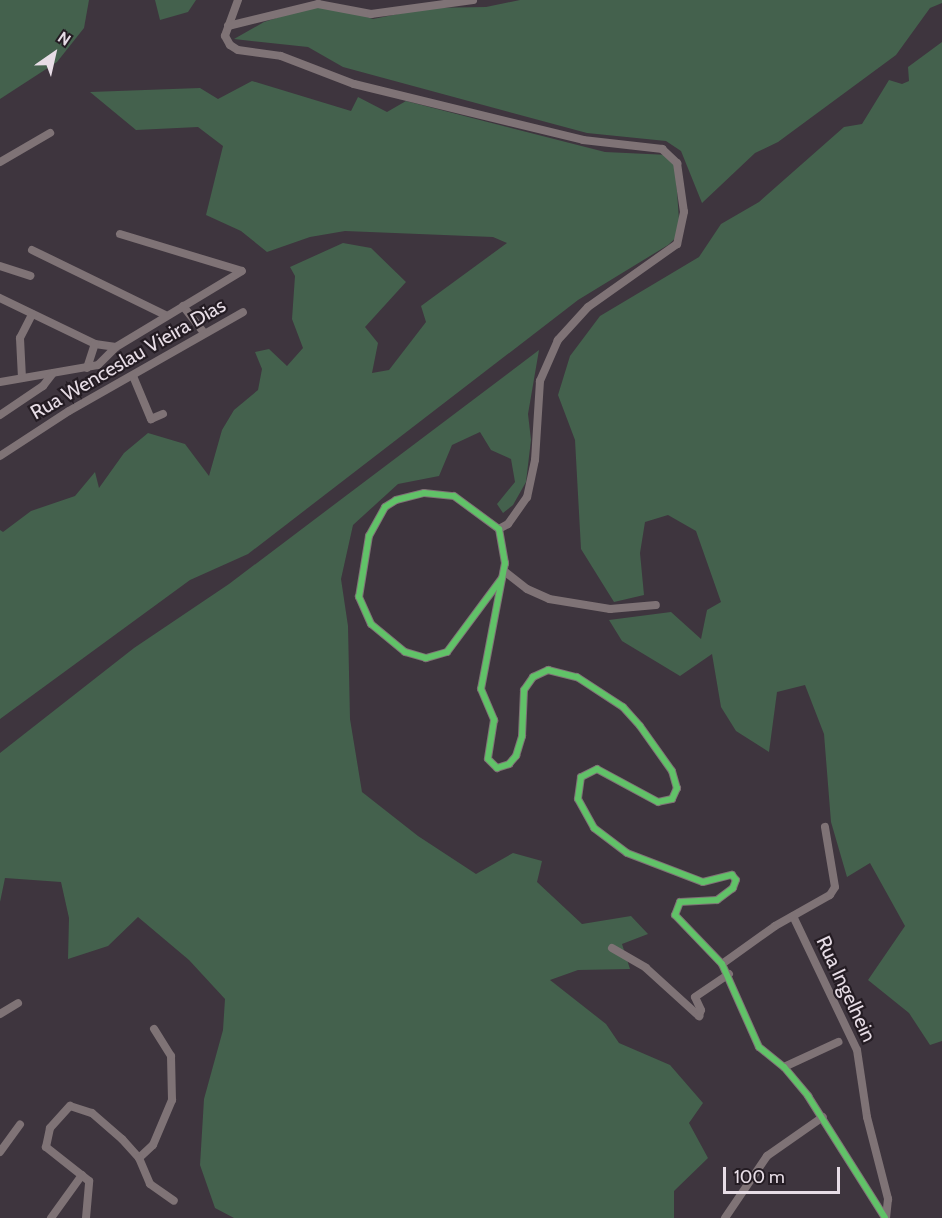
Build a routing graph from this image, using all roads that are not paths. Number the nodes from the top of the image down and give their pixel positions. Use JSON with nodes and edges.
{"nodes":[{"id":1,"x":238,"y":0,"type":"edge"},
{"id":2,"x":473,"y":0,"type":"edge"},
{"id":3,"x":228,"y":26,"type":"junction"},
{"id":4,"x":51,"y":133,"type":"dead end"},
{"id":5,"x":0,"y":162,"type":"edge"},
{"id":6,"x":120,"y":234,"type":"dead end"},
{"id":7,"x":32,"y":250,"type":"dead end"},
{"id":8,"x":0,"y":266,"type":"edge"},
{"id":9,"x":30,"y":276,"type":"dead end"},
{"id":10,"x":0,"y":298,"type":"edge"},
{"id":11,"x":183,"y":306,"type":"junction"},
{"id":12,"x":243,"y":312,"type":"dead end"},
{"id":13,"x":32,"y":314,"type":"junction"},
{"id":14,"x":165,"y":315,"type":"junction"},
{"id":15,"x":204,"y":333,"type":"junction"},
{"id":16,"x":95,"y":344,"type":"junction"},
{"id":17,"x":116,"y":346,"type":"junction"},
{"id":18,"x":87,"y":368,"type":"junction"},
{"id":19,"x":53,"y":373,"type":"junction"},
{"id":20,"x":133,"y":376,"type":"junction"},
{"id":21,"x":21,"y":378,"type":"junction"},
{"id":22,"x":0,"y":382,"type":"edge"},
{"id":23,"x":163,"y":414,"type":"dead end"},
{"id":24,"x":0,"y":415,"type":"edge"},
{"id":25,"x":0,"y":456,"type":"edge"},
{"id":26,"x":499,"y":529,"type":"junction"},
{"id":27,"x":503,"y":574,"type":"junction"},
{"id":28,"x":656,"y":605,"type":"dead end"},
{"id":29,"x":825,"y":827,"type":"dead end"},
{"id":30,"x":793,"y":916,"type":"junction"},
{"id":31,"x":612,"y":948,"type":"dead end"},
{"id":32,"x":722,"y":964,"type":"junction"},
{"id":33,"x":729,"y":974,"type":"junction"},
{"id":34,"x":18,"y":1003,"type":"dead end"},
{"id":35,"x":0,"y":1014,"type":"edge"},
{"id":36,"x":154,"y":1029,"type":"dead end"},
{"id":37,"x":838,"y":1042,"type":"dead end"},
{"id":38,"x":784,"y":1067,"type":"junction"},
{"id":39,"x":823,"y":1117,"type":"junction"},
{"id":40,"x":20,"y":1124,"type":"dead end"},
{"id":41,"x":0,"y":1152,"type":"edge"},
{"id":42,"x":139,"y":1158,"type":"junction"},
{"id":43,"x":82,"y":1175,"type":"junction"},
{"id":44,"x":174,"y":1201,"type":"dead end"},
{"id":45,"x":51,"y":1218,"type":"edge"},
{"id":46,"x":86,"y":1218,"type":"edge"},
{"id":47,"x":726,"y":1218,"type":"edge"},
{"id":48,"x":886,"y":1218,"type":"edge"}],
"edges":[{"from":1,"to":3,"type":"street"},
{"from":2,"to":3,"type":"street"},
{"from":3,"to":26,"type":"street"},
{"from":4,"to":5,"type":"street"},
{"from":6,"to":11,"type":"street"},
{"from":7,"to":14,"type":"street"},
{"from":8,"to":9,"type":"street"},
{"from":10,"to":13,"type":"street"},
{"from":11,"to":14,"type":"street"},
{"from":11,"to":15,"type":"street"},
{"from":12,"to":15,"type":"street","name":"Rua Wenceslau Vieira Dias"},
{"from":13,"to":16,"type":"street"},
{"from":13,"to":21,"type":"street"},
{"from":14,"to":17,"type":"street"},
{"from":15,"to":20,"type":"street","name":"Rua Wenceslau Vieira Dias"},
{"from":16,"to":17,"type":"street"},
{"from":16,"to":18,"type":"street"},
{"from":17,"to":18,"type":"street"},
{"from":18,"to":19,"type":"street"},
{"from":19,"to":21,"type":"street"},
{"from":19,"to":24,"type":"street"},
{"from":20,"to":23,"type":"street"},
{"from":20,"to":25,"type":"street","name":"Rua Wenceslau Vieira Dias"},
{"from":21,"to":22,"type":"street"},
{"from":26,"to":27,"type":"street"},
{"from":26,"to":27,"type":"street"},
{"from":27,"to":28,"type":"street"},
{"from":27,"to":32,"type":"street"},
{"from":29,"to":30,"type":"street"},
{"from":30,"to":32,"type":"street"},
{"from":30,"to":48,"type":"street","name":"Rua Ingelhein"},
{"from":31,"to":33,"type":"street"},
{"from":32,"to":33,"type":"street"},
{"from":33,"to":38,"type":"street"},
{"from":34,"to":35,"type":"street"},
{"from":36,"to":42,"type":"street"},
{"from":37,"to":38,"type":"street"},
{"from":38,"to":39,"type":"street"},
{"from":39,"to":47,"type":"street"},
{"from":39,"to":48,"type":"street"},
{"from":40,"to":41,"type":"street"},
{"from":42,"to":43,"type":"street"},
{"from":42,"to":44,"type":"street"},
{"from":43,"to":45,"type":"street"},
{"from":43,"to":46,"type":"street"}]}
